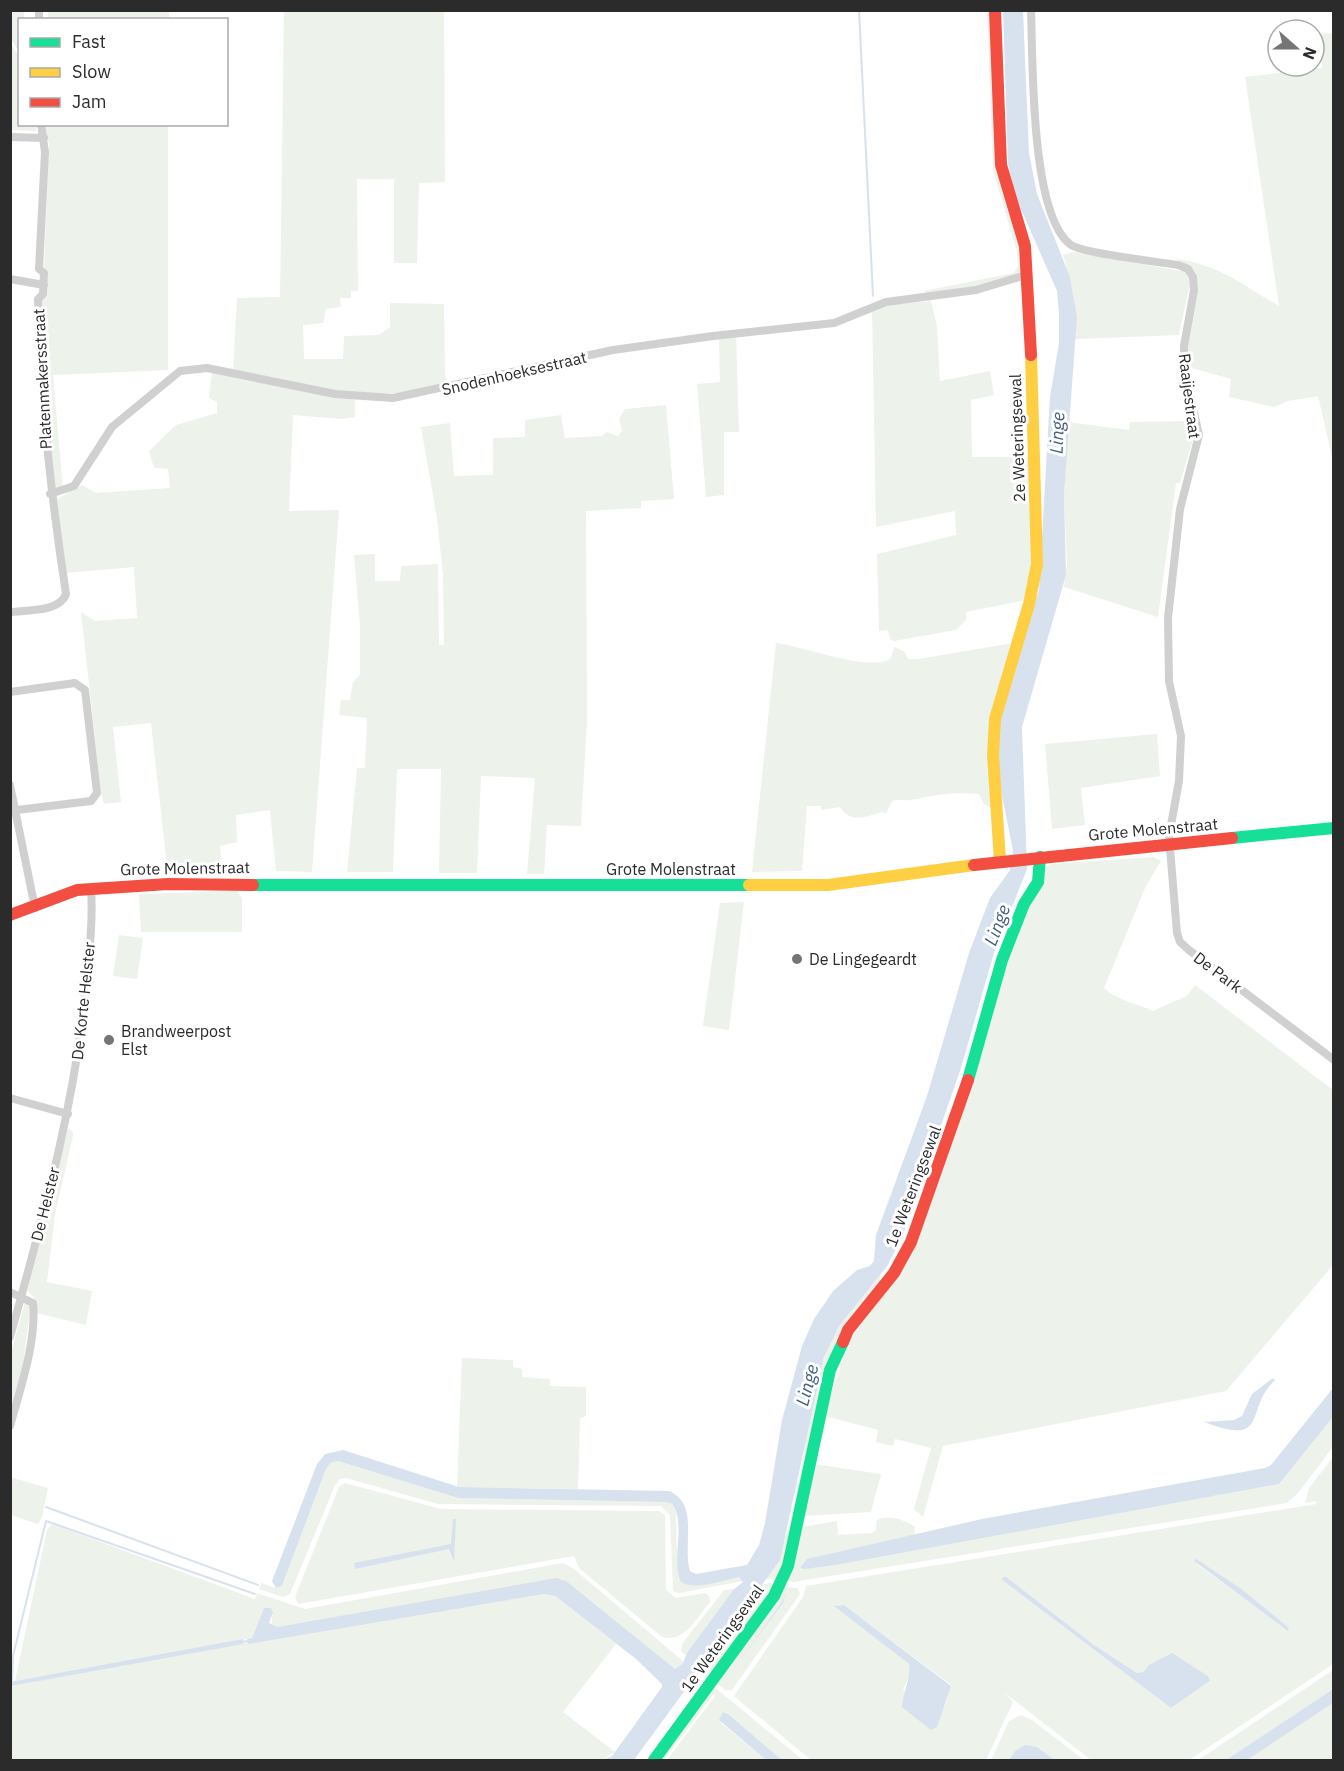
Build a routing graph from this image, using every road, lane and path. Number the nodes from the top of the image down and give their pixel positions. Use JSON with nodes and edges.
{"nodes":[{"id":1,"x":996,"y":10,"type":"edge"},
{"id":2,"x":1031,"y":10,"type":"edge"},
{"id":3,"x":41,"y":126,"type":"edge"},
{"id":4,"x":10,"y":136,"type":"edge"},
{"id":5,"x":44,"y":138,"type":"junction"},
{"id":6,"x":1026,"y":275,"type":"junction"},
{"id":7,"x":10,"y":279,"type":"edge"},
{"id":8,"x":44,"y":285,"type":"junction"},
{"id":9,"x":50,"y":494,"type":"junction"},
{"id":10,"x":10,"y":612,"type":"edge"},
{"id":11,"x":10,"y":692,"type":"edge"},
{"id":12,"x":10,"y":785,"type":"edge"},
{"id":13,"x":16,"y":810,"type":"junction"},
{"id":14,"x":1334,"y":828,"type":"edge"},
{"id":15,"x":1169,"y":845,"type":"junction"},
{"id":16,"x":1035,"y":857,"type":"junction"},
{"id":17,"x":1004,"y":860,"type":"junction"},
{"id":18,"x":91,"y":888,"type":"junction"},
{"id":19,"x":35,"y":908,"type":"junction"},
{"id":20,"x":10,"y":915,"type":"edge"},
{"id":21,"x":1334,"y":1060,"type":"edge"},
{"id":22,"x":10,"y":1098,"type":"edge"},
{"id":23,"x":68,"y":1113,"type":"junction"},
{"id":24,"x":10,"y":1292,"type":"edge"},
{"id":25,"x":22,"y":1295,"type":"junction"},
{"id":26,"x":10,"y":1337,"type":"edge"},
{"id":27,"x":10,"y":1426,"type":"edge"},
{"id":28,"x":654,"y":1761,"type":"edge"}],
"edges":[{"from":1,"to":6,"type":"street","name":"2e Weteringsewal"},
{"from":2,"to":15,"type":"street","name":"Raaijestraat"},
{"from":3,"to":5,"type":"street","name":"Platenmakersstraat"},
{"from":4,"to":5,"type":"street"},
{"from":5,"to":8,"type":"street","name":"Platenmakersstraat"},
{"from":6,"to":9,"type":"street","name":"Snodenhoeksestraat"},
{"from":6,"to":17,"type":"street","name":"2e Weteringsewal"},
{"from":7,"to":8,"type":"street"},
{"from":8,"to":9,"type":"street","name":"Platenmakersstraat"},
{"from":9,"to":10,"type":"street","name":"Platenmakersstraat"},
{"from":11,"to":13,"type":"street"},
{"from":12,"to":13,"type":"street"},
{"from":13,"to":19,"type":"street"},
{"from":14,"to":15,"type":"street","name":"Grote Molenstraat"},
{"from":15,"to":16,"type":"street","name":"Grote Molenstraat"},
{"from":15,"to":21,"type":"street","name":"De Park"},
{"from":16,"to":17,"type":"street","name":"Grote Molenstraat"},
{"from":16,"to":28,"type":"street","name":"1e Weteringsewal"},
{"from":17,"to":18,"type":"street","name":"Grote Molenstraat"},
{"from":18,"to":19,"type":"street","name":"Grote Molenstraat"},
{"from":18,"to":23,"type":"street","name":"De Korte Helster"},
{"from":19,"to":20,"type":"street","name":"Grote Molenstraat"},
{"from":22,"to":23,"type":"street"},
{"from":23,"to":25,"type":"street","name":"De Helster"},
{"from":24,"to":25,"type":"street"},
{"from":25,"to":26,"type":"street","name":"De Helster"},
{"from":25,"to":27,"type":"street"}]}
